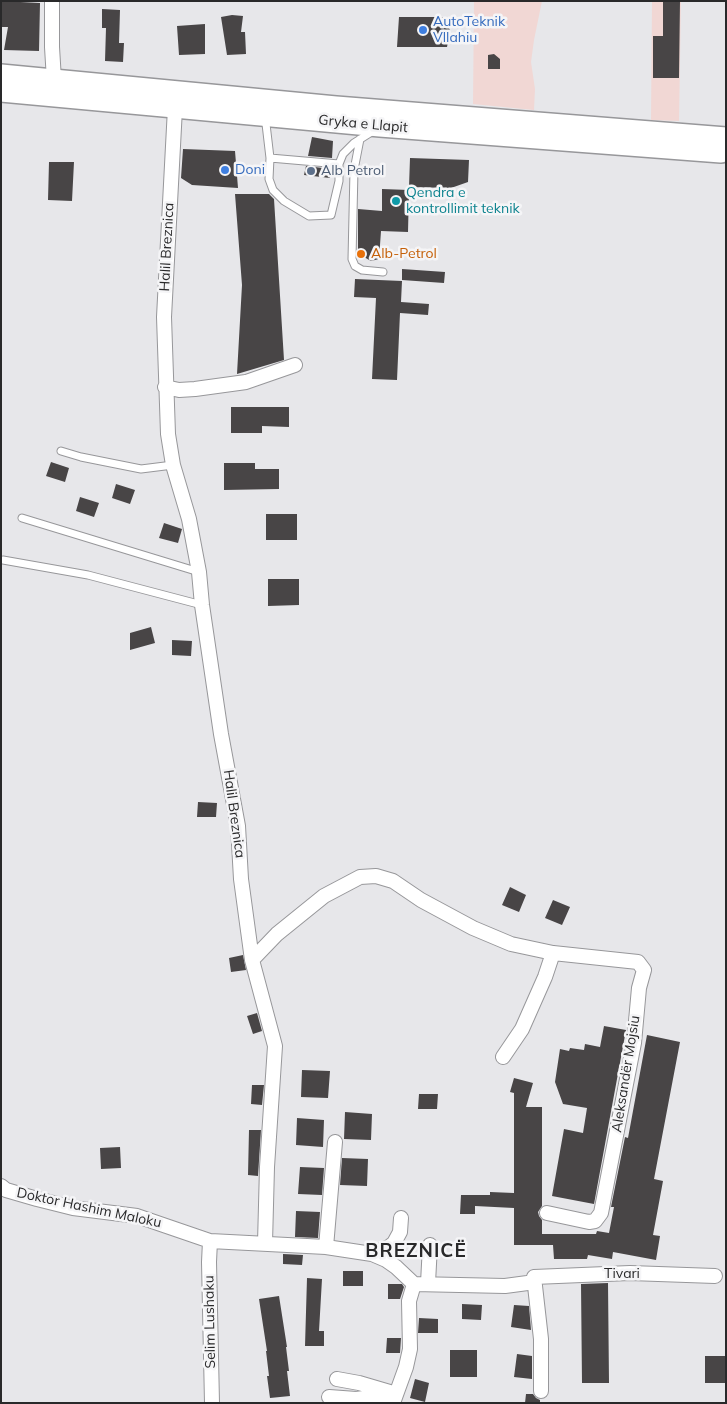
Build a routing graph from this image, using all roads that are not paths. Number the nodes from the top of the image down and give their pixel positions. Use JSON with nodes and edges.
{"nodes":[{"id":1,"x":52,"y":1,"type":"edge"},
{"id":2,"x":1,"y":75,"type":"edge"},
{"id":3,"x":54,"y":80,"type":"junction"},
{"id":4,"x":1,"y":91,"type":"edge"},
{"id":5,"x":175,"y":108,"type":"junction"},
{"id":6,"x":260,"y":115,"type":"junction"},
{"id":7,"x":380,"y":126,"type":"junction"},
{"id":8,"x":726,"y":138,"type":"edge"},
{"id":9,"x":360,"y":139,"type":"junction"},
{"id":10,"x":726,"y":152,"type":"edge"},
{"id":11,"x":270,"y":158,"type":"junction"},
{"id":12,"x":339,"y":164,"type":"junction"},
{"id":13,"x":383,"y":272,"type":"dead end"},
{"id":14,"x":295,"y":365,"type":"dead end"},
{"id":15,"x":165,"y":387,"type":"junction"},
{"id":16,"x":61,"y":451,"type":"dead end"},
{"id":17,"x":173,"y":465,"type":"junction"},
{"id":18,"x":22,"y":518,"type":"dead end"},
{"id":19,"x":3,"y":560,"type":"dead end"},
{"id":20,"x":198,"y":572,"type":"junction"},
{"id":21,"x":202,"y":605,"type":"junction"},
{"id":22,"x":553,"y":953,"type":"junction"},
{"id":23,"x":252,"y":960,"type":"junction"},
{"id":24,"x":503,"y":1057,"type":"dead end"},
{"id":25,"x":335,"y":1142,"type":"dead end"},
{"id":26,"x":1,"y":1186,"type":"edge"},
{"id":27,"x":547,"y":1212,"type":"dead end"},
{"id":28,"x":401,"y":1218,"type":"dead end"},
{"id":29,"x":210,"y":1241,"type":"junction"},
{"id":30,"x":265,"y":1243,"type":"junction"},
{"id":31,"x":430,"y":1246,"type":"dead end"},
{"id":32,"x":326,"y":1247,"type":"junction"},
{"id":33,"x":372,"y":1254,"type":"junction"},
{"id":34,"x":716,"y":1276,"type":"dead end"},
{"id":35,"x":535,"y":1282,"type":"junction"},
{"id":36,"x":420,"y":1284,"type":"junction"},
{"id":37,"x":337,"y":1379,"type":"dead end"},
{"id":38,"x":541,"y":1390,"type":"dead end"},
{"id":39,"x":328,"y":1397,"type":"dead end"},
{"id":40,"x":394,"y":1399,"type":"edge"},
{"id":41,"x":212,"y":1403,"type":"edge"}],
"edges":[{"from":1,"to":3,"type":"street"},
{"from":2,"to":3,"type":"main road","name":"Gryka e Llapit"},
{"from":3,"to":8,"type":"main road","name":"Gryka e Llapit"},
{"from":4,"to":5,"type":"main road","name":"Gryka e Llapit"},
{"from":5,"to":6,"type":"main road","name":"Gryka e Llapit"},
{"from":5,"to":15,"type":"street","name":"Halil Breznica"},
{"from":6,"to":7,"type":"main road","name":"Gryka e Llapit"},
{"from":6,"to":11,"type":"lane"},
{"from":7,"to":9,"type":"lane"},
{"from":7,"to":10,"type":"main road","name":"Gryka e Llapit"},
{"from":9,"to":12,"type":"lane"},
{"from":9,"to":13,"type":"lane"},
{"from":11,"to":12,"type":"lane"},
{"from":11,"to":12,"type":"lane"},
{"from":14,"to":15,"type":"street"},
{"from":15,"to":17,"type":"street","name":"Halil Breznica"},
{"from":16,"to":17,"type":"lane"},
{"from":17,"to":20,"type":"street","name":"Halil Breznica"},
{"from":18,"to":20,"type":"lane"},
{"from":19,"to":21,"type":"lane"},
{"from":20,"to":21,"type":"street","name":"Halil Breznica"},
{"from":21,"to":23,"type":"street","name":"Halil Breznica"},
{"from":22,"to":23,"type":"street","name":"Aleksandër Mojsiu"},
{"from":22,"to":24,"type":"street"},
{"from":22,"to":27,"type":"street","name":"Aleksandër Mojsiu"},
{"from":23,"to":30,"type":"street","name":"Halil Breznica"},
{"from":25,"to":32,"type":"street"},
{"from":26,"to":29,"type":"street","name":"Doktor Hashim Maloku"},
{"from":28,"to":33,"type":"street"},
{"from":29,"to":30,"type":"street","name":"Doktor Hashim Maloku"},
{"from":29,"to":41,"type":"street","name":"Selim Lushaku"},
{"from":30,"to":32,"type":"street"},
{"from":31,"to":36,"type":"street"},
{"from":32,"to":33,"type":"street"},
{"from":33,"to":36,"type":"street"},
{"from":34,"to":35,"type":"street","name":"Tivari"},
{"from":35,"to":36,"type":"street","name":"Tivari"},
{"from":35,"to":38,"type":"street"},
{"from":36,"to":40,"type":"street"},
{"from":37,"to":40,"type":"street"},
{"from":39,"to":40,"type":"street"}]}
